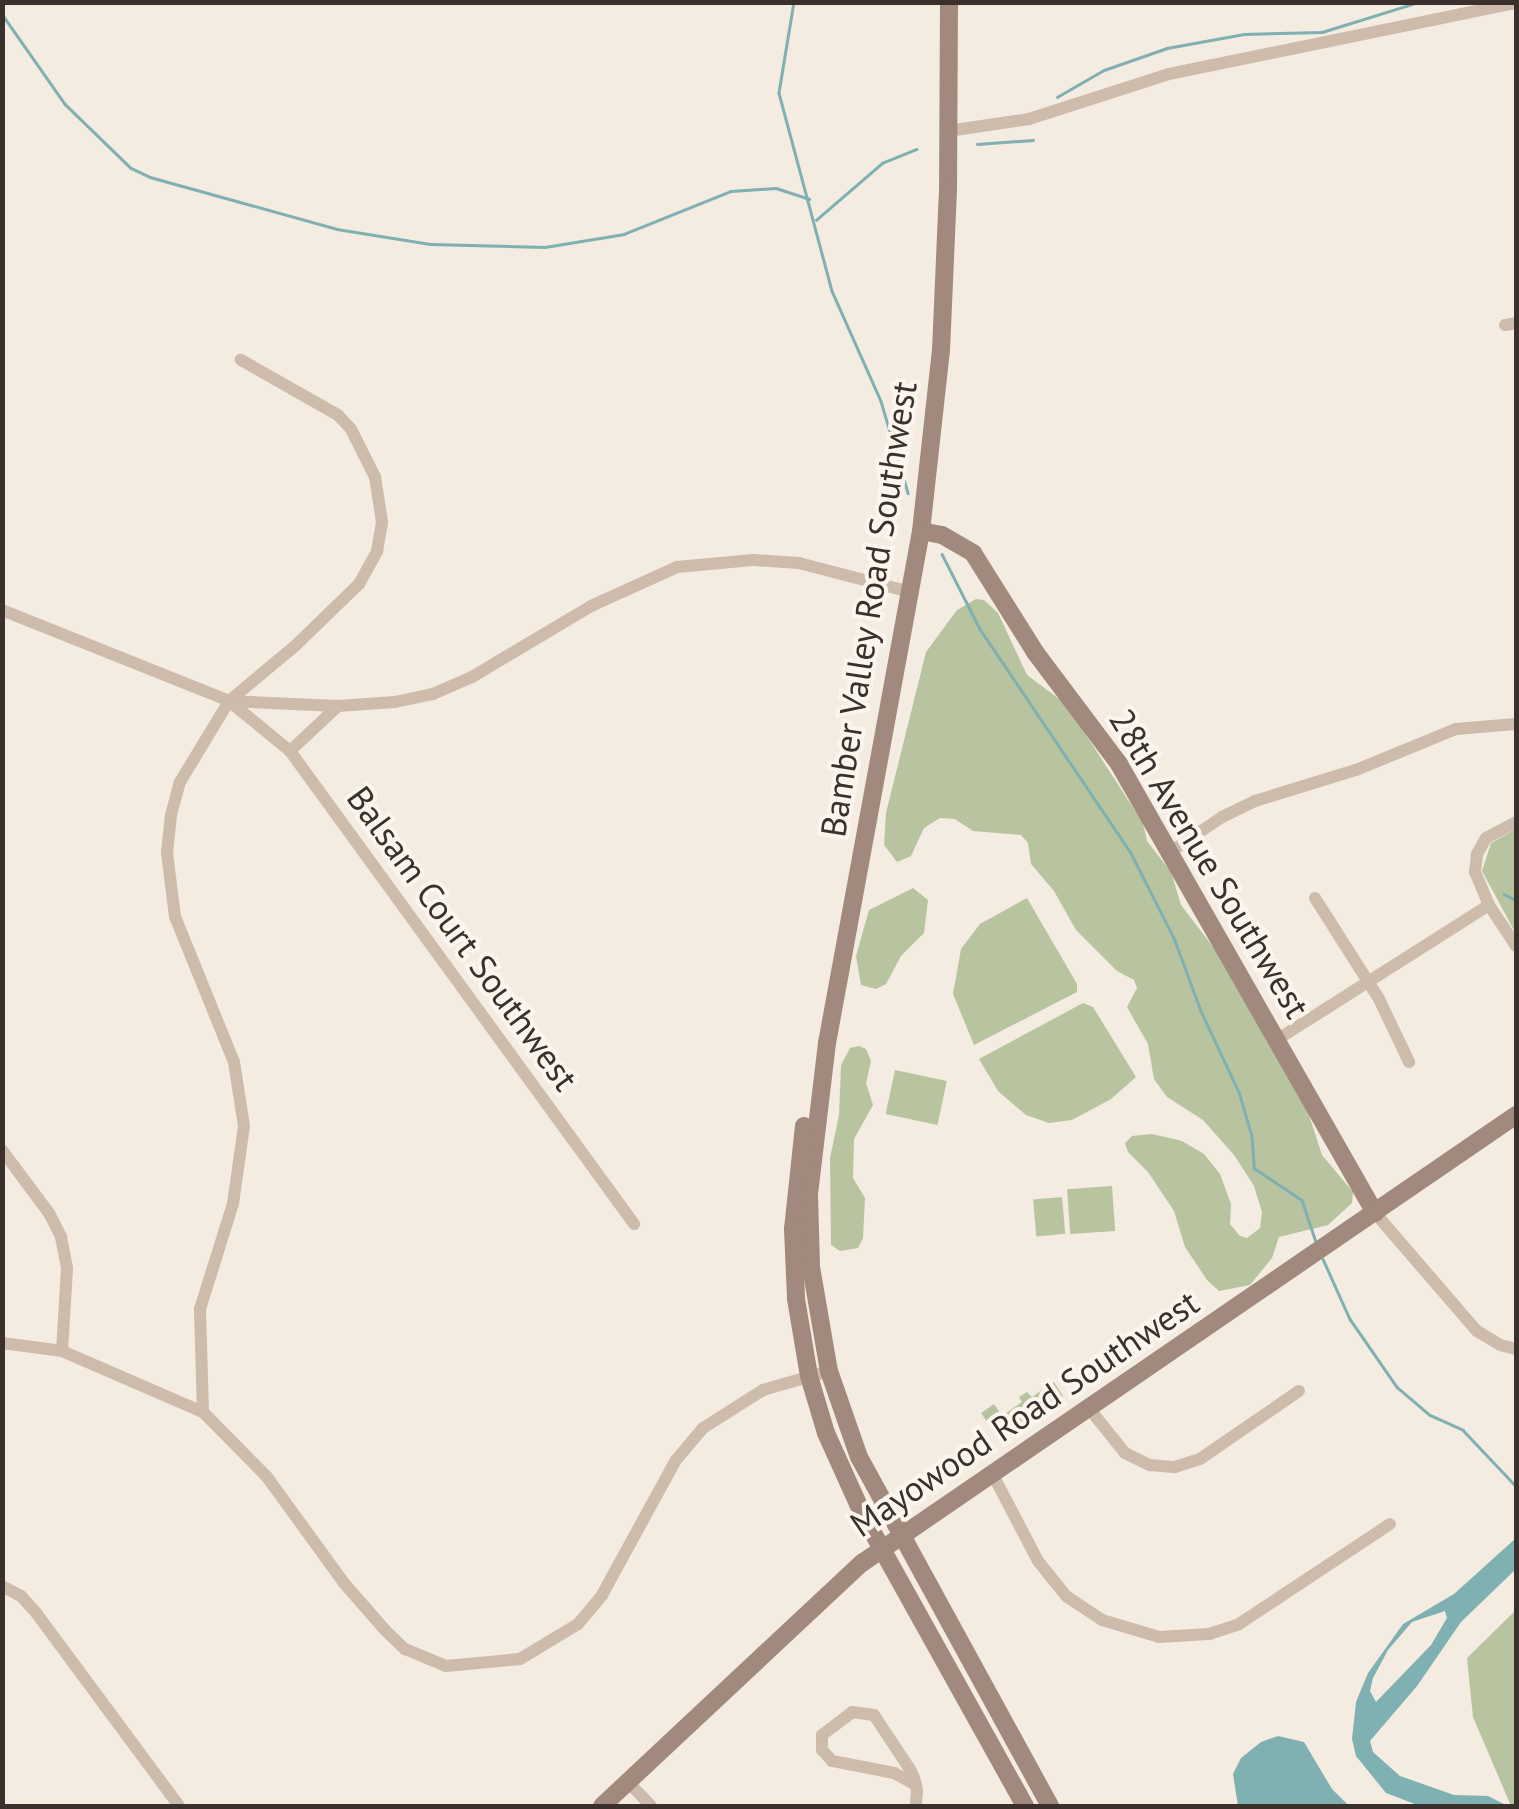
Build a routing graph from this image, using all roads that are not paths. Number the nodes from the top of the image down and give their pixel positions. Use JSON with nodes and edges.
{"nodes":[{"id":1,"x":948,"y":2,"type":"edge"},
{"id":2,"x":1516,"y":3,"type":"edge"},
{"id":3,"x":948,"y":131,"type":"junction"},
{"id":4,"x":242,"y":360,"type":"dead end"},
{"id":5,"x":921,"y":531,"type":"junction"},
{"id":6,"x":910,"y":592,"type":"junction"},
{"id":7,"x":2,"y":610,"type":"edge"},
{"id":8,"x":229,"y":700,"type":"junction"},
{"id":9,"x":338,"y":706,"type":"junction"},
{"id":10,"x":1516,"y":724,"type":"edge"},
{"id":11,"x":290,"y":750,"type":"junction"},
{"id":12,"x":1516,"y":822,"type":"edge"},
{"id":13,"x":1170,"y":852,"type":"junction"},
{"id":14,"x":1315,"y":898,"type":"dead end"},
{"id":15,"x":1489,"y":905,"type":"junction"},
{"id":16,"x":1516,"y":946,"type":"edge"},
{"id":17,"x":1368,"y":981,"type":"junction"},
{"id":18,"x":1278,"y":1039,"type":"junction"},
{"id":19,"x":827,"y":1044,"type":"junction"},
{"id":20,"x":1409,"y":1062,"type":"dead end"},
{"id":21,"x":1516,"y":1115,"type":"edge"},
{"id":22,"x":2,"y":1150,"type":"edge"},
{"id":23,"x":1375,"y":1213,"type":"junction"},
{"id":24,"x":634,"y":1224,"type":"dead end"},
{"id":25,"x":2,"y":1342,"type":"edge"},
{"id":26,"x":1516,"y":1348,"type":"edge"},
{"id":27,"x":62,"y":1351,"type":"junction"},
{"id":28,"x":830,"y":1371,"type":"junction"},
{"id":29,"x":808,"y":1376,"type":"junction"},
{"id":30,"x":1299,"y":1391,"type":"dead end"},
{"id":31,"x":1088,"y":1407,"type":"junction"},
{"id":32,"x":203,"y":1412,"type":"junction"},
{"id":33,"x":992,"y":1473,"type":"junction"},
{"id":34,"x":1390,"y":1524,"type":"dead end"},
{"id":35,"x":900,"y":1536,"type":"junction"},
{"id":36,"x":882,"y":1548,"type":"junction"},
{"id":37,"x":2,"y":1586,"type":"edge"},
{"id":38,"x":628,"y":1782,"type":"junction"},
{"id":39,"x":916,"y":1785,"type":"junction"},
{"id":40,"x":179,"y":1806,"type":"edge"},
{"id":41,"x":602,"y":1806,"type":"edge"},
{"id":42,"x":651,"y":1806,"type":"edge"},
{"id":43,"x":916,"y":1806,"type":"edge"},
{"id":44,"x":1025,"y":1806,"type":"edge"},
{"id":45,"x":1050,"y":1806,"type":"edge"}],
"edges":[{"from":1,"to":3,"type":"main road","name":"Bamber Valley Road Southwest"},
{"from":2,"to":3,"type":"street"},
{"from":3,"to":5,"type":"main road","name":"Bamber Valley Road Southwest"},
{"from":4,"to":8,"type":"street"},
{"from":5,"to":6,"type":"main road","name":"Bamber Valley Road Southwest"},
{"from":5,"to":13,"type":"main road","name":"28th Avenue Southwest"},
{"from":6,"to":9,"type":"street"},
{"from":6,"to":19,"type":"main road","name":"Bamber Valley Road Southwest"},
{"from":7,"to":8,"type":"street"},
{"from":8,"to":9,"type":"street"},
{"from":8,"to":11,"type":"street","name":"Balsam Court Southwest"},
{"from":8,"to":32,"type":"street"},
{"from":9,"to":11,"type":"street"},
{"from":10,"to":13,"type":"street"},
{"from":11,"to":24,"type":"street","name":"Balsam Court Southwest"},
{"from":12,"to":15,"type":"street"},
{"from":13,"to":18,"type":"main road","name":"28th Avenue Southwest"},
{"from":14,"to":17,"type":"street"},
{"from":15,"to":16,"type":"street"},
{"from":15,"to":17,"type":"street"},
{"from":17,"to":18,"type":"street"},
{"from":17,"to":20,"type":"street"},
{"from":18,"to":23,"type":"main road","name":"28th Avenue Southwest"},
{"from":19,"to":28,"type":"main road","name":"Bamber Valley Road Southwest"},
{"from":19,"to":29,"type":"main road","name":"Bamber Valley Road Southwest"},
{"from":21,"to":23,"type":"main road","name":"Mayowood Road Southwest"},
{"from":22,"to":27,"type":"street"},
{"from":23,"to":26,"type":"street"},
{"from":23,"to":31,"type":"main road","name":"Mayowood Road Southwest"},
{"from":25,"to":27,"type":"street"},
{"from":27,"to":32,"type":"street"},
{"from":28,"to":29,"type":"street"},
{"from":28,"to":35,"type":"main road","name":"Bamber Valley Road Southwest"},
{"from":29,"to":32,"type":"street"},
{"from":29,"to":36,"type":"main road","name":"Bamber Valley Road Southwest"},
{"from":30,"to":31,"type":"street"},
{"from":31,"to":33,"type":"main road","name":"Mayowood Road Southwest"},
{"from":33,"to":34,"type":"street"},
{"from":33,"to":35,"type":"main road","name":"Mayowood Road Southwest"},
{"from":35,"to":36,"type":"main road","name":"Mayowood Road Southwest"},
{"from":35,"to":45,"type":"main road","name":"Bamber Valley Road Southwest"},
{"from":36,"to":38,"type":"main road","name":"Mayowood Road Southwest"},
{"from":36,"to":44,"type":"main road","name":"Bamber Valley Road Southwest"},
{"from":37,"to":40,"type":"street"},
{"from":38,"to":41,"type":"main road","name":"Mayowood Road Southwest"},
{"from":38,"to":42,"type":"street"},
{"from":39,"to":39,"type":"street"},
{"from":39,"to":43,"type":"street"}]}
